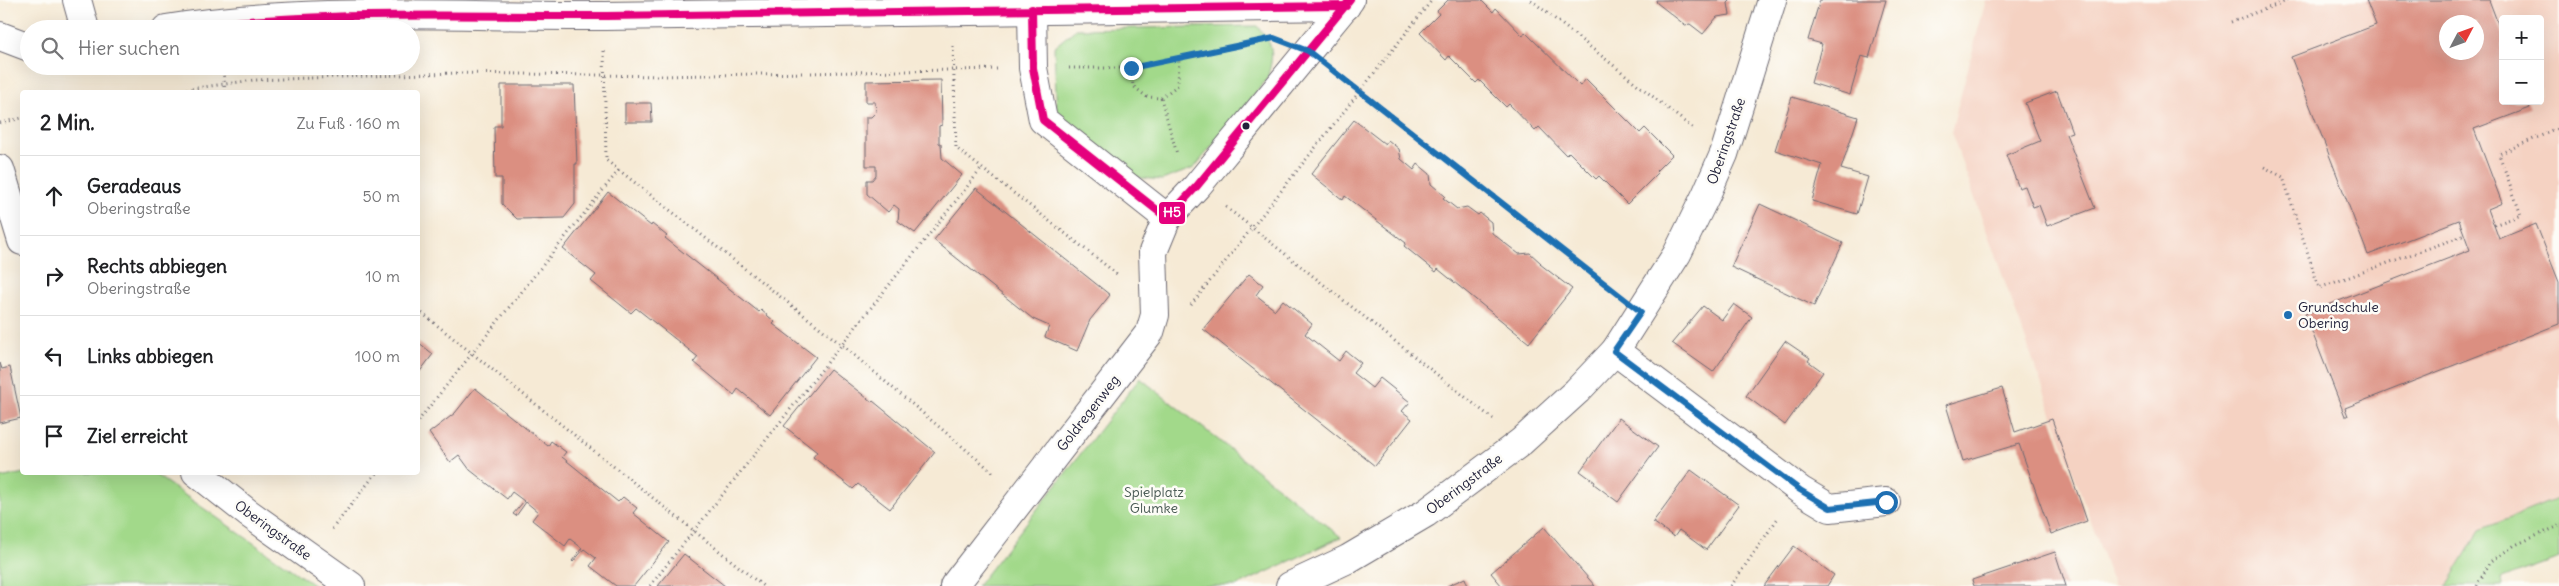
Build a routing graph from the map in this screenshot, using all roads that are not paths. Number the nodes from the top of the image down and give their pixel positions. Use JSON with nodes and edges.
{"nodes":[{"id":1,"x":77,"y":0,"type":"edge"},
{"id":2,"x":1772,"y":0,"type":"edge"},
{"id":3,"x":1348,"y":3,"type":"edge"},
{"id":4,"x":985,"y":5,"type":"edge"},
{"id":5,"x":501,"y":8,"type":"edge"},
{"id":6,"x":1032,"y":9,"type":"junction"},
{"id":7,"x":83,"y":20,"type":"edge"},
{"id":8,"x":221,"y":20,"type":"edge"},
{"id":9,"x":0,"y":169,"type":"edge"},
{"id":10,"x":1167,"y":218,"type":"junction"},
{"id":11,"x":20,"y":235,"type":"edge"},
{"id":12,"x":1614,"y":351,"type":"junction"},
{"id":13,"x":200,"y":475,"type":"edge"},
{"id":14,"x":1886,"y":502,"type":"dead end"},
{"id":15,"x":351,"y":586,"type":"edge"},
{"id":16,"x":954,"y":586,"type":"edge"},
{"id":17,"x":1290,"y":586,"type":"edge"}],
"edges":[{"from":1,"to":7,"type":"street"},
{"from":2,"to":12,"type":"street","name":"Oberingstraße"},
{"from":3,"to":6,"type":"street","name":"Goldregenweg"},
{"from":3,"to":10,"type":"street","name":"Goldregenweg"},
{"from":4,"to":5,"type":"street","name":"Goldregenweg"},
{"from":4,"to":6,"type":"street","name":"Goldregenweg"},
{"from":5,"to":8,"type":"street","name":"Goldregenweg"},
{"from":6,"to":10,"type":"street"},
{"from":9,"to":11,"type":"street"},
{"from":10,"to":16,"type":"street","name":"Goldregenweg"},
{"from":12,"to":14,"type":"street"},
{"from":12,"to":17,"type":"street","name":"Oberingstraße"},
{"from":13,"to":15,"type":"street","name":"Oberingstraße"}]}
